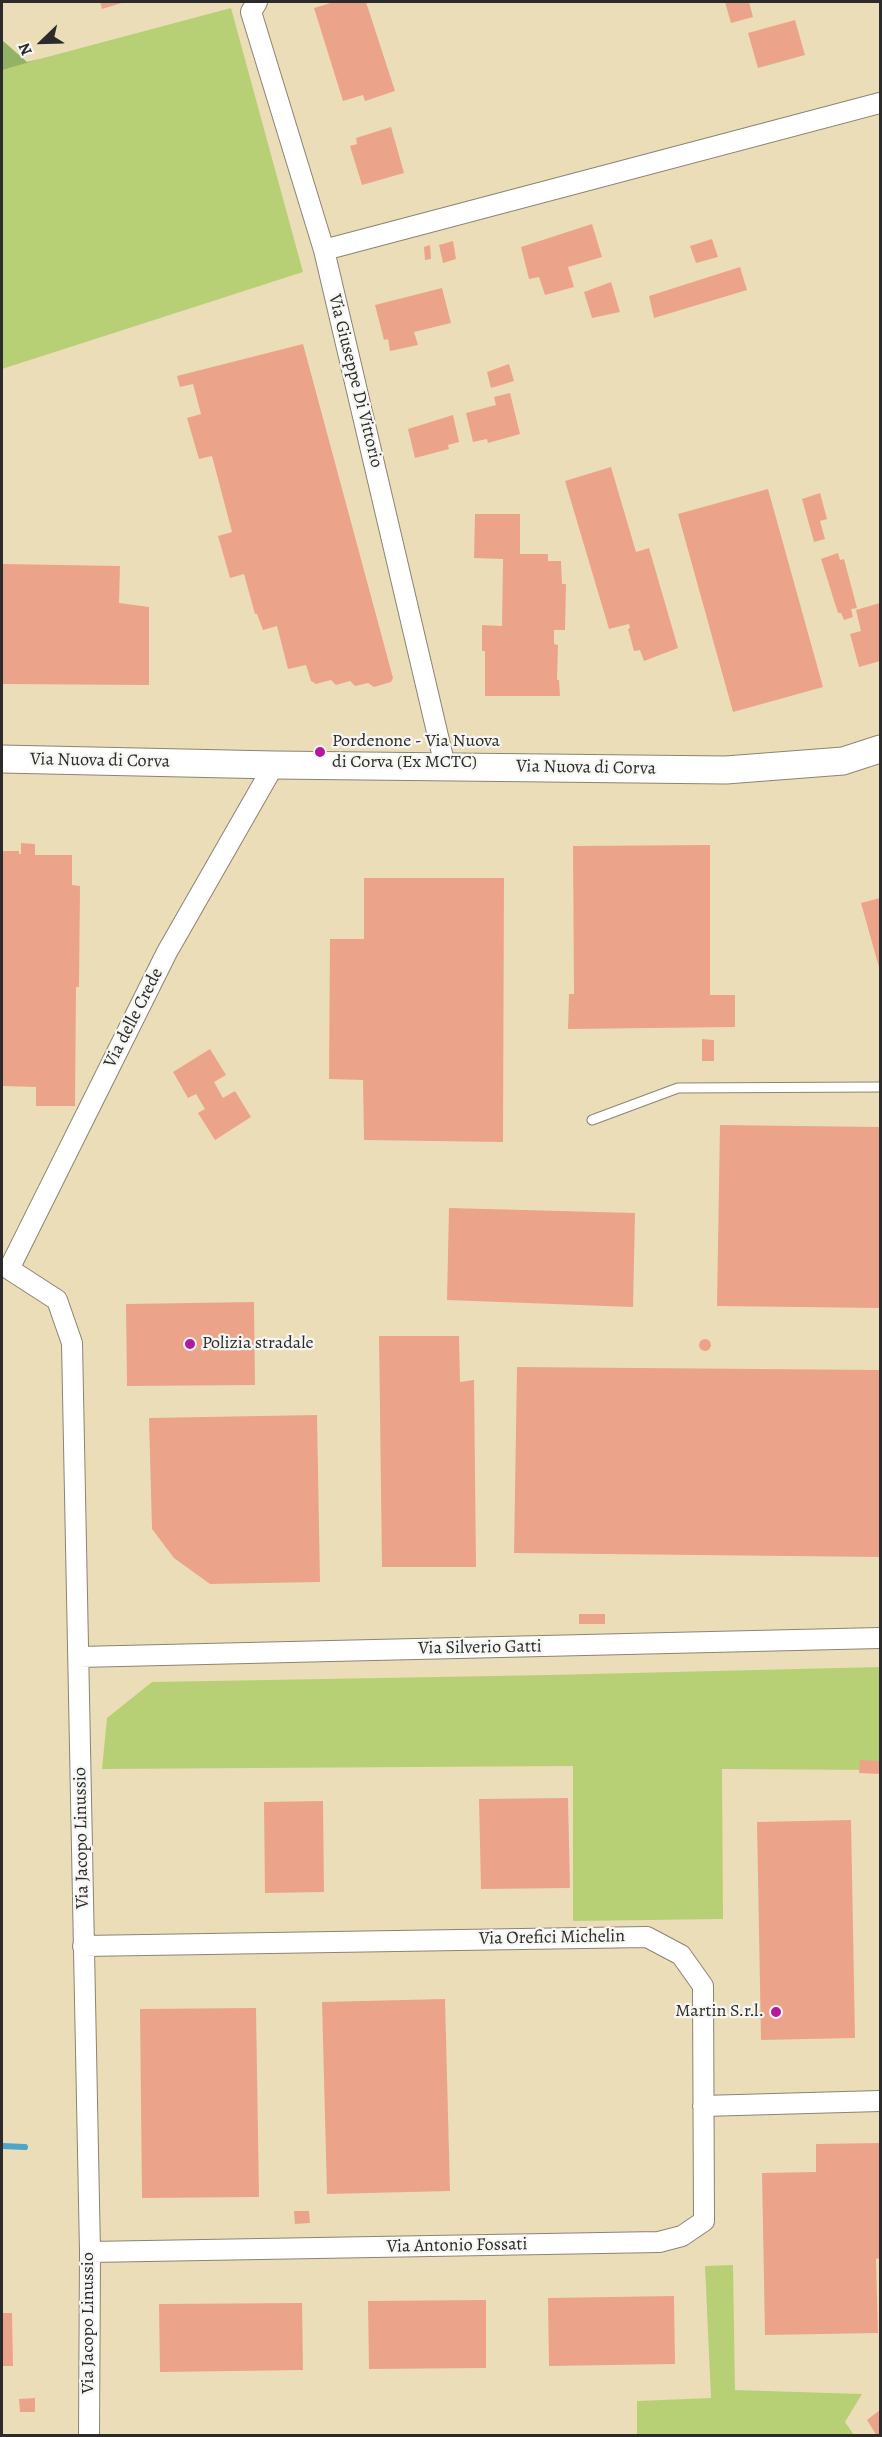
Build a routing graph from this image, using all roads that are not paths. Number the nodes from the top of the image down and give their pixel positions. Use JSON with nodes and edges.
{"nodes":[{"id":1,"x":257,"y":2,"type":"edge"},
{"id":2,"x":880,"y":103,"type":"edge"},
{"id":3,"x":324,"y":250,"type":"junction"},
{"id":4,"x":880,"y":749,"type":"edge"},
{"id":5,"x":2,"y":759,"type":"edge"},
{"id":6,"x":274,"y":765,"type":"junction"},
{"id":7,"x":445,"y":766,"type":"junction"},
{"id":8,"x":880,"y":1087,"type":"edge"},
{"id":9,"x":592,"y":1120,"type":"dead end"},
{"id":10,"x":5,"y":1270,"type":"edge"},
{"id":11,"x":880,"y":1638,"type":"edge"},
{"id":12,"x":79,"y":1657,"type":"junction"},
{"id":13,"x":83,"y":1946,"type":"junction"},
{"id":14,"x":880,"y":2101,"type":"edge"},
{"id":15,"x":703,"y":2106,"type":"junction"},
{"id":16,"x":90,"y":2252,"type":"junction"},
{"id":17,"x":89,"y":2436,"type":"edge"}],
"edges":[{"from":1,"to":3,"type":"street","name":"Via Giuseppe Di Vittorio"},
{"from":2,"to":3,"type":"street"},
{"from":3,"to":7,"type":"street","name":"Via Giuseppe Di Vittorio"},
{"from":4,"to":7,"type":"main road","name":"Via Nuova di Corva"},
{"from":5,"to":6,"type":"main road","name":"Via Nuova di Corva"},
{"from":6,"to":7,"type":"main road","name":"Via Nuova di Corva"},
{"from":6,"to":10,"type":"street","name":"Via delle Crede"},
{"from":8,"to":9,"type":"lane"},
{"from":10,"to":12,"type":"street","name":"Via Jacopo Linussio"},
{"from":11,"to":12,"type":"street","name":"Via Silverio Gatti"},
{"from":12,"to":13,"type":"street","name":"Via Jacopo Linussio"},
{"from":13,"to":15,"type":"street","name":"Via Orefici Michelin"},
{"from":13,"to":16,"type":"street","name":"Via Jacopo Linussio"},
{"from":14,"to":15,"type":"street"},
{"from":15,"to":16,"type":"street","name":"Via Antonio Fossati"},
{"from":16,"to":17,"type":"street","name":"Via Jacopo Linussio"}]}
